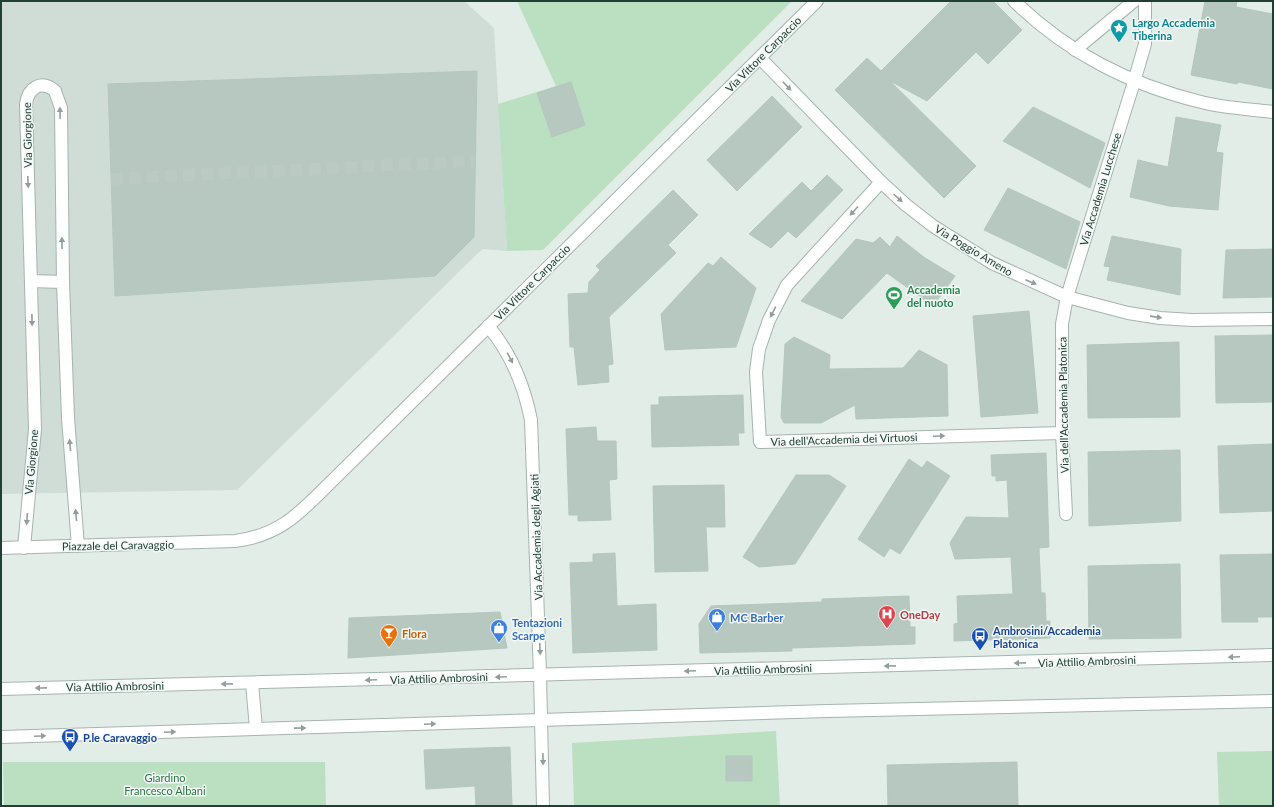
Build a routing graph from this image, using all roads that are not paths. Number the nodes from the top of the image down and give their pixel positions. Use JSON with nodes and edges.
{"nodes":[{"id":1,"x":817,"y":1,"type":"edge"},
{"id":2,"x":1014,"y":1,"type":"edge"},
{"id":3,"x":1134,"y":1,"type":"edge"},
{"id":4,"x":1145,"y":1,"type":"edge"},
{"id":5,"x":1075,"y":50,"type":"junction"},
{"id":6,"x":760,"y":58,"type":"junction"},
{"id":7,"x":1134,"y":82,"type":"junction"},
{"id":8,"x":1273,"y":112,"type":"edge"},
{"id":9,"x":880,"y":182,"type":"junction"},
{"id":10,"x":31,"y":281,"type":"junction"},
{"id":11,"x":63,"y":282,"type":"junction"},
{"id":12,"x":1067,"y":297,"type":"junction"},
{"id":13,"x":1273,"y":319,"type":"edge"},
{"id":14,"x":488,"y":326,"type":"junction"},
{"id":15,"x":1062,"y":433,"type":"junction"},
{"id":16,"x":1066,"y":514,"type":"dead end"},
{"id":17,"x":235,"y":542,"type":"joint"},
{"id":18,"x":78,"y":546,"type":"junction"},
{"id":19,"x":1,"y":548,"type":"edge"},
{"id":20,"x":24,"y":548,"type":"junction"},
{"id":21,"x":1273,"y":655,"type":"edge"},
{"id":22,"x":540,"y":675,"type":"junction"},
{"id":23,"x":252,"y":683,"type":"junction"},
{"id":24,"x":1,"y":689,"type":"edge"},
{"id":25,"x":1273,"y":701,"type":"edge"},
{"id":26,"x":541,"y":720,"type":"junction"},
{"id":27,"x":256,"y":729,"type":"junction"},
{"id":28,"x":1,"y":737,"type":"edge"},
{"id":29,"x":544,"y":806,"type":"edge"}],
"edges":[{"from":1,"to":6,"type":"street","name":"Via Vittore Carpaccio"},
{"from":2,"to":5,"type":"street"},
{"from":3,"to":5,"type":"street"},
{"from":4,"to":7,"type":"street"},
{"from":5,"to":7,"type":"street"},
{"from":6,"to":9,"type":"street","name":"Via Poggio Ameno","one_way":true},
{"from":6,"to":14,"type":"street","name":"Via Vittore Carpaccio"},
{"from":7,"to":8,"type":"street"},
{"from":7,"to":12,"type":"street","name":"Via Accademia Lucchese"},
{"from":9,"to":12,"type":"street","name":"Via Poggio Ameno","one_way":true},
{"from":9,"to":15,"type":"street","name":"Via dell'Accademia dei Virtuosi","one_way":true},
{"from":10,"to":11,"type":"street"},
{"from":11,"to":10,"type":"street","name":"Via Giorgione","one_way":true},
{"from":10,"to":20,"type":"street","name":"Via Giorgione","one_way":true},
{"from":18,"to":11,"type":"street","name":"Via Giorgione","one_way":true},
{"from":12,"to":13,"type":"street","name":"Via Poggio Ameno","one_way":true},
{"from":12,"to":15,"type":"street","name":"Via dell'Accademia Platonica"},
{"from":14,"to":17,"type":"street","name":"Via Vittore Carpaccio"},
{"from":14,"to":22,"type":"street","name":"Via Accademia degli Agiati","one_way":true},
{"from":15,"to":16,"type":"street","name":"Via dell'Accademia Platonica"},
{"from":17,"to":18,"type":"street","name":"Piazzale del Caravaggio"},
{"from":18,"to":20,"type":"street","name":"Piazzale del Caravaggio"},
{"from":19,"to":20,"type":"street","name":"Piazzale del Caravaggio"},
{"from":21,"to":22,"type":"street","name":"Via Attilio Ambrosini","one_way":true},
{"from":22,"to":23,"type":"street","name":"Via Attilio Ambrosini","one_way":true},
{"from":22,"to":26,"type":"street","name":"Via Accademia degli Agiati"},
{"from":23,"to":24,"type":"street","name":"Via Attilio Ambrosini","one_way":true},
{"from":23,"to":27,"type":"street"},
{"from":25,"to":26,"type":"street"},
{"from":27,"to":26,"type":"street","one_way":true},
{"from":26,"to":29,"type":"street","name":"Via Accademia degli Agiati","one_way":true},
{"from":28,"to":27,"type":"street","one_way":true}]}
